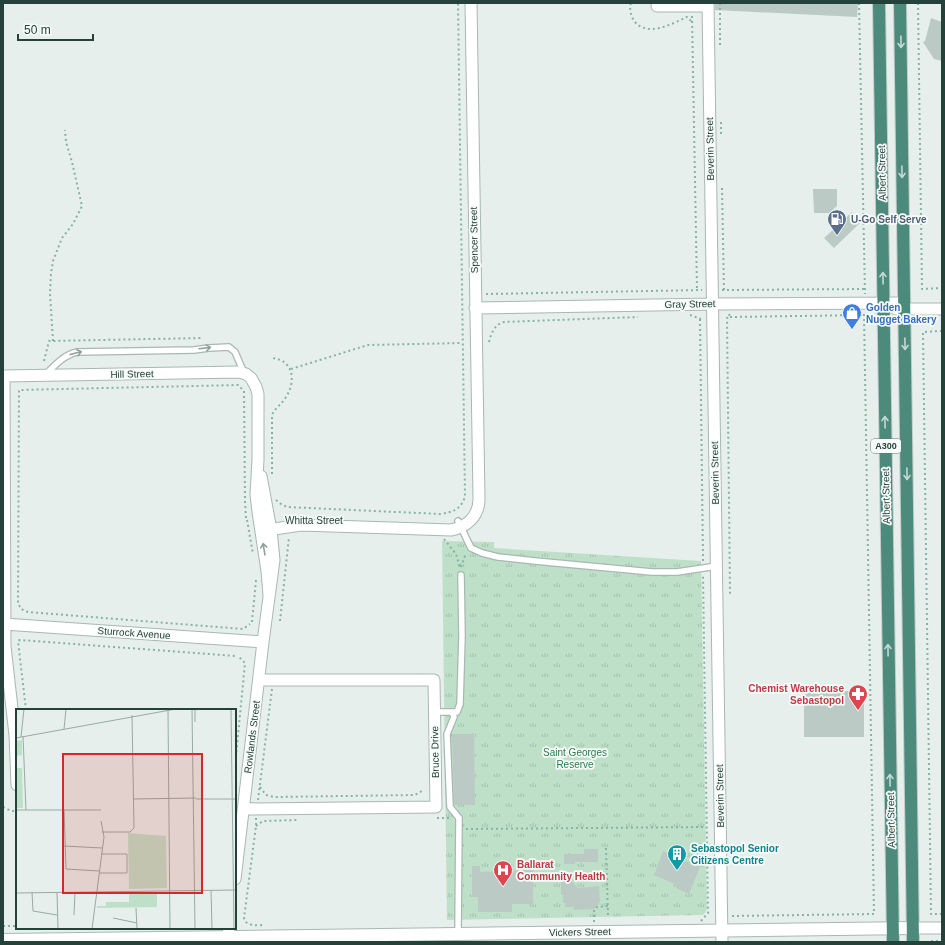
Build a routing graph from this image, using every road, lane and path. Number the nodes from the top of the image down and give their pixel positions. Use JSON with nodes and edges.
{"nodes":[{"id":1,"x":458,"y":3,"type":"edge"},
{"id":2,"x":472,"y":3,"type":"edge"},
{"id":3,"x":631,"y":3,"type":"edge"},
{"id":4,"x":720,"y":3,"type":"edge"},
{"id":5,"x":859,"y":3,"type":"edge"},
{"id":6,"x":879,"y":3,"type":"edge"},
{"id":7,"x":900,"y":3,"type":"edge"},
{"id":8,"x":918,"y":3,"type":"edge"},
{"id":9,"x":708,"y":5,"type":"edge"},
{"id":10,"x":657,"y":6,"type":"dead end"},
{"id":11,"x":692,"y":16,"type":"dead end"},
{"id":12,"x":693,"y":23,"type":"junction"},
{"id":13,"x":720,"y":48,"type":"dead end"},
{"id":14,"x":721,"y":119,"type":"dead end"},
{"id":15,"x":65,"y":130,"type":"dead end"},
{"id":16,"x":722,"y":141,"type":"dead end"},
{"id":17,"x":722,"y":185,"type":"dead end"},
{"id":18,"x":942,"y":288,"type":"edge"},
{"id":19,"x":475,"y":294,"type":"junction"},
{"id":20,"x":712,"y":304,"type":"junction"},
{"id":21,"x":884,"y":306,"type":"junction"},
{"id":22,"x":904,"y":306,"type":"junction"},
{"id":23,"x":475,"y":308,"type":"junction"},
{"id":24,"x":942,"y":309,"type":"edge"},
{"id":25,"x":689,"y":315,"type":"dead end"},
{"id":26,"x":641,"y":317,"type":"dead end"},
{"id":27,"x":942,"y":331,"type":"edge"},
{"id":28,"x":203,"y":338,"type":"dead end"},
{"id":29,"x":53,"y":341,"type":"junction"},
{"id":30,"x":489,"y":342,"type":"dead end"},
{"id":31,"x":462,"y":344,"type":"junction"},
{"id":32,"x":272,"y":358,"type":"dead end"},
{"id":33,"x":44,"y":361,"type":"dead end"},
{"id":34,"x":291,"y":369,"type":"junction"},
{"id":35,"x":244,"y":373,"type":"junction"},
{"id":36,"x":45,"y":375,"type":"junction"},
{"id":37,"x":4,"y":376,"type":"edge"},
{"id":38,"x":272,"y":480,"type":"dead end"},
{"id":39,"x":264,"y":501,"type":"junction"},
{"id":40,"x":472,"y":513,"type":"joint"},
{"id":41,"x":459,"y":524,"type":"junction"},
{"id":42,"x":267,"y":527,"type":"junction"},
{"id":43,"x":443,"y":530,"type":"junction"},
{"id":44,"x":289,"y":536,"type":"dead end"},
{"id":45,"x":469,"y":544,"type":"junction"},
{"id":46,"x":253,"y":556,"type":"dead end"},
{"id":47,"x":717,"y":566,"type":"junction"},
{"id":48,"x":703,"y":568,"type":"junction"},
{"id":49,"x":461,"y":575,"type":"dead end"},
{"id":50,"x":257,"y":577,"type":"dead end"},
{"id":51,"x":730,"y":594,"type":"dead end"},
{"id":52,"x":280,"y":621,"type":"dead end"},
{"id":53,"x":4,"y":624,"type":"junction"},
{"id":54,"x":263,"y":642,"type":"junction"},
{"id":55,"x":236,"y":656,"type":"dead end"},
{"id":56,"x":239,"y":657,"type":"dead end"},
{"id":57,"x":259,"y":680,"type":"junction"},
{"id":58,"x":273,"y":680,"type":"junction"},
{"id":59,"x":26,"y":709,"type":"edge"},
{"id":60,"x":434,"y":712,"type":"junction"},
{"id":61,"x":452,"y":712,"type":"junction"},
{"id":62,"x":236,"y":756,"type":"edge"},
{"id":63,"x":16,"y":760,"type":"edge"},
{"id":64,"x":260,"y":786,"type":"junction"},
{"id":65,"x":422,"y":792,"type":"dead end"},
{"id":66,"x":241,"y":801,"type":"edge"},
{"id":67,"x":3,"y":807,"type":"edge"},
{"id":68,"x":257,"y":809,"type":"junction"},
{"id":69,"x":16,"y":811,"type":"edge"},
{"id":70,"x":706,"y":827,"type":"junction"},
{"id":71,"x":459,"y":829,"type":"junction"},
{"id":72,"x":606,"y":848,"type":"dead end"},
{"id":73,"x":236,"y":865,"type":"edge"},
{"id":74,"x":608,"y":906,"type":"junction"},
{"id":75,"x":942,"y":914,"type":"edge"},
{"id":76,"x":608,"y":916,"type":"dead end"},
{"id":77,"x":722,"y":916,"type":"junction"},
{"id":78,"x":594,"y":922,"type":"dead end"},
{"id":79,"x":250,"y":925,"type":"dead end"},
{"id":80,"x":3,"y":926,"type":"edge"},
{"id":81,"x":16,"y":926,"type":"edge"},
{"id":82,"x":892,"y":928,"type":"junction"},
{"id":83,"x":913,"y":928,"type":"junction"},
{"id":84,"x":942,"y":928,"type":"edge"},
{"id":85,"x":458,"y":934,"type":"junction"},
{"id":86,"x":228,"y":936,"type":"edge"},
{"id":87,"x":722,"y":936,"type":"edge"},
{"id":88,"x":498,"y":938,"type":"edge"},
{"id":89,"x":3,"y":940,"type":"edge"},
{"id":90,"x":79,"y":940,"type":"edge"},
{"id":91,"x":942,"y":941,"type":"edge"},
{"id":92,"x":893,"y":942,"type":"edge"},
{"id":93,"x":914,"y":942,"type":"edge"},
{"id":94,"x":932,"y":942,"type":"edge"}],
"edges":[{"from":1,"to":31,"type":"path"},
{"from":2,"to":19,"type":"street","name":"Spencer Street"},
{"from":3,"to":12,"type":"path"},
{"from":4,"to":13,"type":"path"},
{"from":5,"to":17,"type":"path"},
{"from":21,"to":6,"type":"highway","name":"Albert Street","number":"A300","one_way":true},
{"from":7,"to":22,"type":"highway","name":"Albert Street","number":"A300","one_way":true},
{"from":8,"to":18,"type":"path"},
{"from":9,"to":10,"type":"street"},
{"from":9,"to":20,"type":"street","name":"Beverin Street"},
{"from":11,"to":12,"type":"path"},
{"from":12,"to":19,"type":"path"},
{"from":14,"to":16,"type":"path"},
{"from":15,"to":29,"type":"path"},
{"from":19,"to":23,"type":"street","name":"Spencer Street"},
{"from":20,"to":21,"type":"street","name":"Gray Street"},
{"from":20,"to":23,"type":"street","name":"Gray Street"},
{"from":20,"to":47,"type":"street","name":"Beverin Street"},
{"from":21,"to":22,"type":"street","name":"Gray Street"},
{"from":82,"to":21,"type":"highway","name":"Albert Street","number":"A300","one_way":true},
{"from":22,"to":24,"type":"street","name":"Gray Street"},
{"from":22,"to":83,"type":"highway","name":"Albert Street","number":"A300","one_way":true},
{"from":23,"to":40,"type":"street","name":"Spencer Street"},
{"from":25,"to":48,"type":"path"},
{"from":26,"to":30,"type":"path"},
{"from":27,"to":75,"type":"path"},
{"from":28,"to":29,"type":"path"},
{"from":29,"to":33,"type":"path"},
{"from":31,"to":34,"type":"path"},
{"from":31,"to":39,"type":"path"},
{"from":32,"to":34,"type":"path"},
{"from":34,"to":38,"type":"path"},
{"from":35,"to":36,"type":"street","name":"Hill Street"},
{"from":36,"to":35,"type":"lane","one_way":true},
{"from":35,"to":39,"type":"street","name":"Rowlands Street"},
{"from":36,"to":37,"type":"street","name":"Hill Street"},
{"from":37,"to":53,"type":"street"},
{"from":39,"to":42,"type":"street","name":"Rowlands Street"},
{"from":40,"to":41,"type":"street","name":"Whitta Street"},
{"from":41,"to":42,"type":"street","name":"Whitta Street"},
{"from":41,"to":43,"type":"street","name":"Whitta Street"},
{"from":41,"to":45,"type":"lane"},
{"from":42,"to":43,"type":"street","name":"Whitta Street"},
{"from":42,"to":54,"type":"street","name":"Rowlands Street"},
{"from":43,"to":45,"type":"path"},
{"from":44,"to":52,"type":"path"},
{"from":45,"to":48,"type":"lane"},
{"from":46,"to":50,"type":"path"},
{"from":47,"to":48,"type":"lane"},
{"from":47,"to":77,"type":"street","name":"Beverin Street"},
{"from":48,"to":70,"type":"path"},
{"from":49,"to":61,"type":"lane"},
{"from":51,"to":77,"type":"path"},
{"from":53,"to":54,"type":"street","name":"Sturrock Avenue"},
{"from":53,"to":63,"type":"street"},
{"from":54,"to":57,"type":"street","name":"Rowlands Street"},
{"from":55,"to":59,"type":"path"},
{"from":56,"to":62,"type":"path"},
{"from":57,"to":58,"type":"street","name":"Bruce Drive"},
{"from":57,"to":66,"type":"street","name":"Rowlands Street"},
{"from":58,"to":60,"type":"street","name":"Bruce Drive"},
{"from":58,"to":64,"type":"path"},
{"from":60,"to":61,"type":"lane"},
{"from":60,"to":68,"type":"street","name":"Bruce Drive"},
{"from":61,"to":71,"type":"lane"},
{"from":64,"to":65,"type":"path"},
{"from":64,"to":68,"type":"path"},
{"from":66,"to":68,"type":"street","name":"Bruce Drive"},
{"from":66,"to":73,"type":"street","name":"Rowlands Street"},
{"from":67,"to":69,"type":"path"},
{"from":68,"to":79,"type":"path"},
{"from":70,"to":71,"type":"path"},
{"from":70,"to":77,"type":"path"},
{"from":71,"to":85,"type":"lane"},
{"from":72,"to":74,"type":"path"},
{"from":74,"to":76,"type":"path"},
{"from":74,"to":78,"type":"path"},
{"from":77,"to":87,"type":"street","name":"Beverin Street"},
{"from":80,"to":81,"type":"path"},
{"from":82,"to":83,"type":"street","name":"Vickers Street"},
{"from":82,"to":87,"type":"street","name":"Vickers Street"},
{"from":82,"to":92,"type":"highway","name":"Albert Street","number":"A300"},
{"from":83,"to":84,"type":"street","name":"Vickers Street"},
{"from":83,"to":93,"type":"highway","name":"Albert Street","number":"A300"},
{"from":85,"to":86,"type":"street","name":"Vickers Street"},
{"from":85,"to":88,"type":"street","name":"Vickers Street"},
{"from":86,"to":90,"type":"street","name":"Vickers Street"},
{"from":87,"to":88,"type":"street","name":"Vickers Street"},
{"from":89,"to":90,"type":"street","name":"Vickers Street"},
{"from":91,"to":94,"type":"path"}]}
